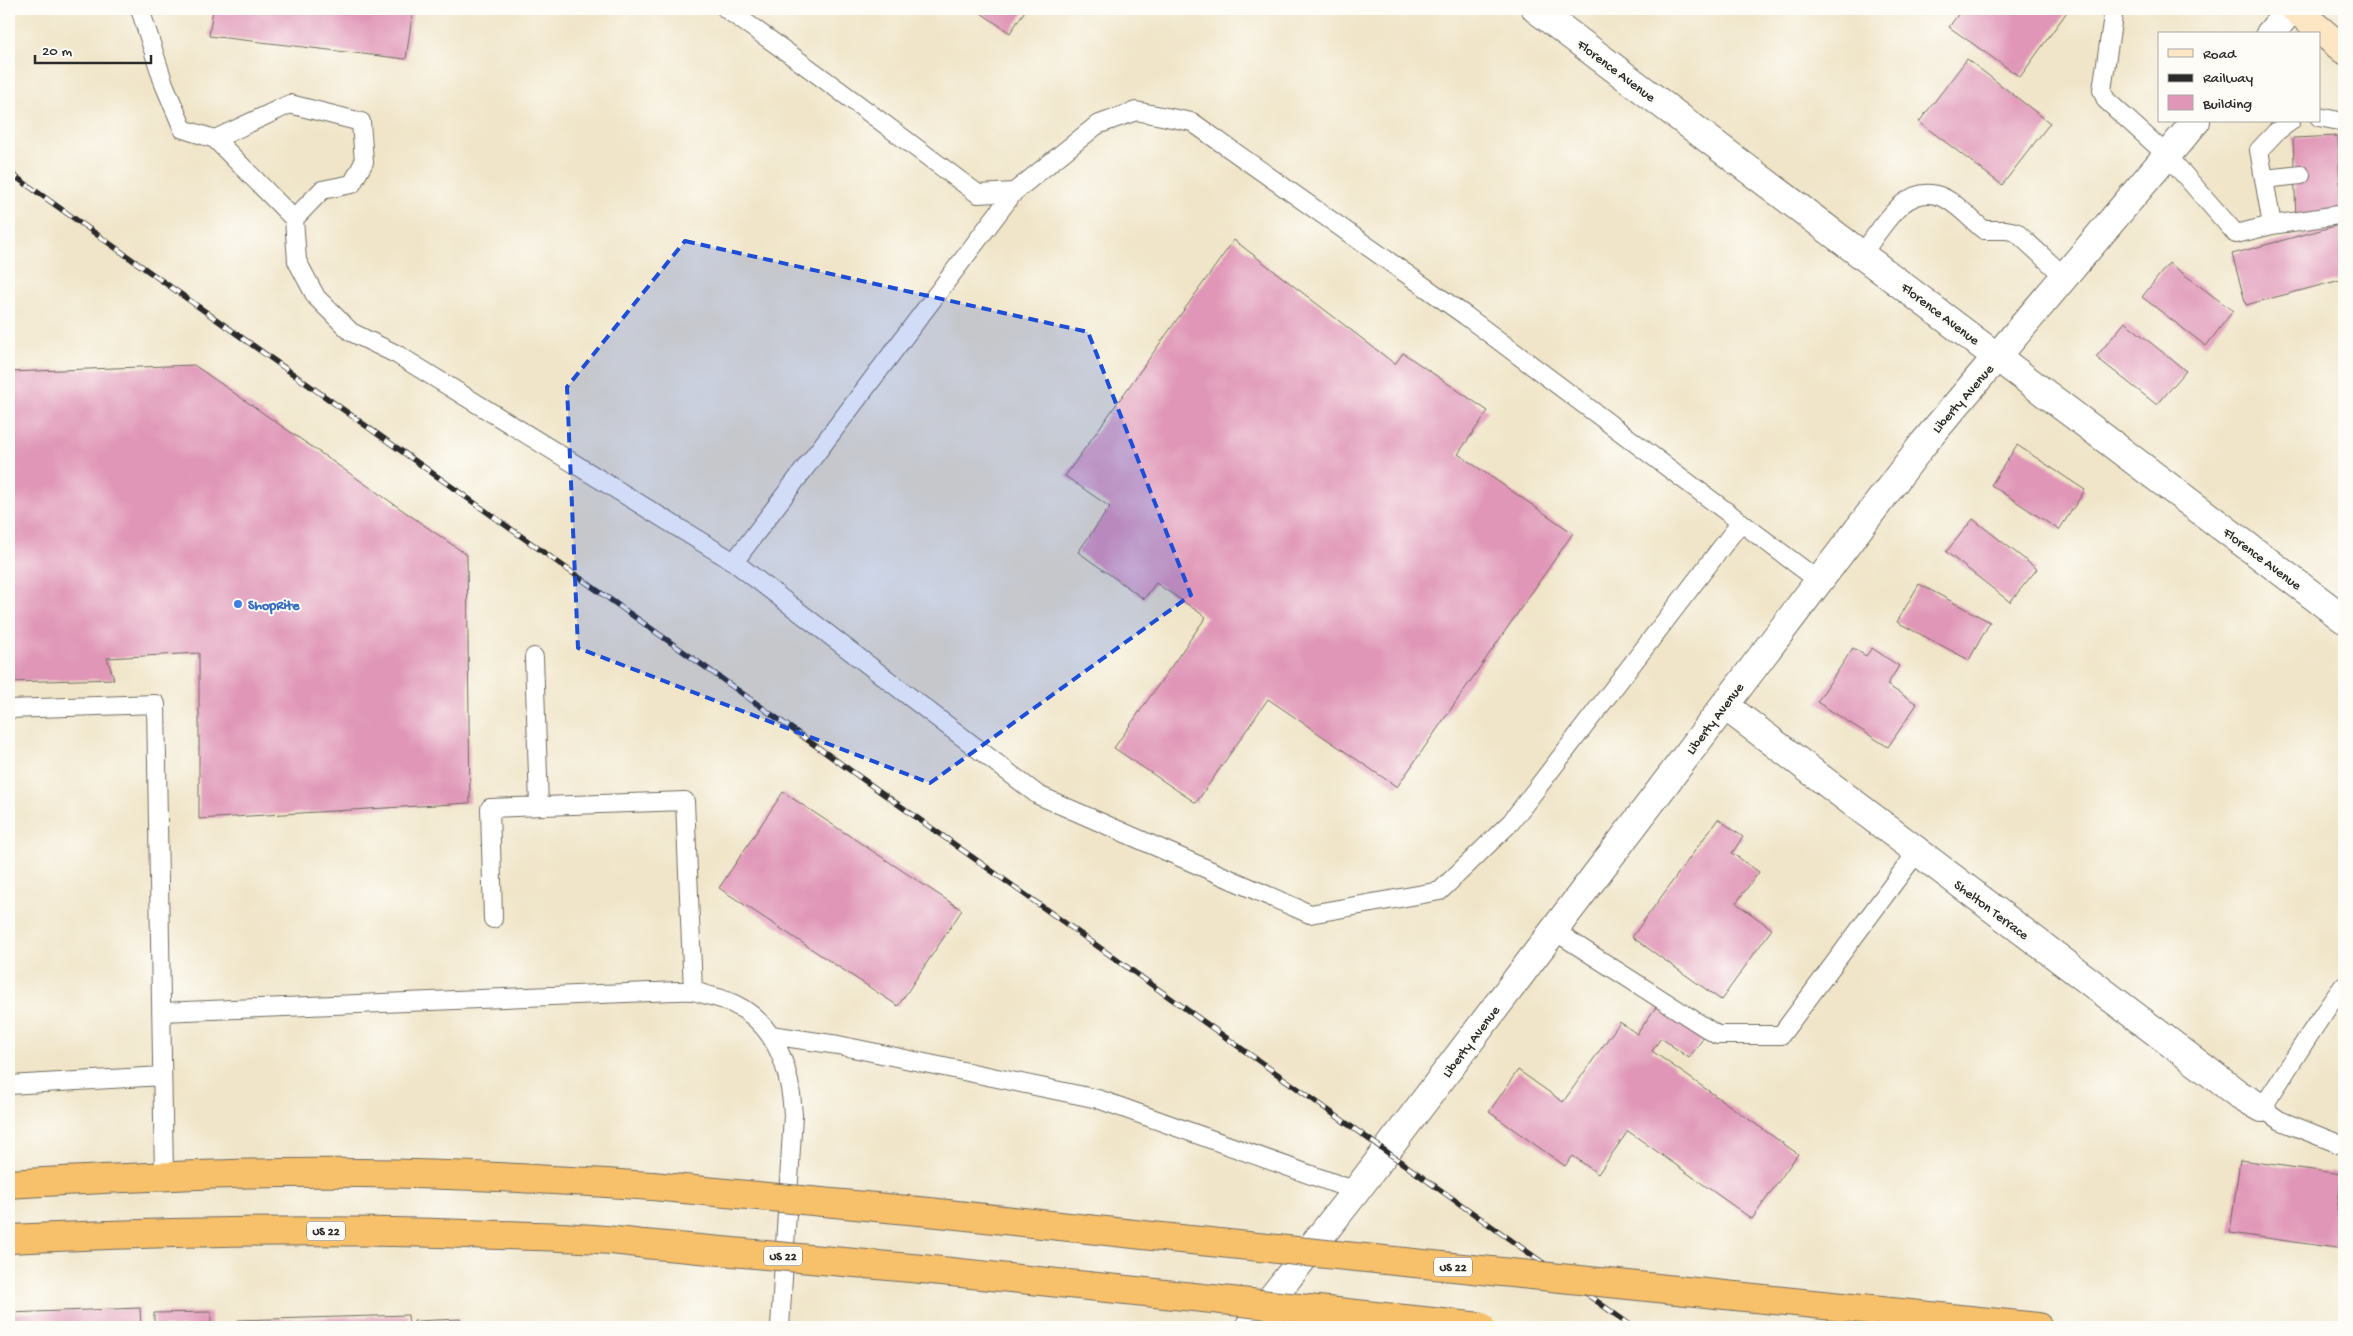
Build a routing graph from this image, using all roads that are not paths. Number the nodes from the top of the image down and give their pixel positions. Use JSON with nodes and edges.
{"nodes":[{"id":1,"x":140,"y":9,"type":"edge"},
{"id":2,"x":726,"y":9,"type":"edge"},
{"id":3,"x":1536,"y":9,"type":"edge"},
{"id":4,"x":2114,"y":9,"type":"edge"},
{"id":5,"x":2293,"y":9,"type":"edge"},
{"id":6,"x":2272,"y":32,"type":"edge"},
{"id":7,"x":2344,"y":50,"type":"edge"},
{"id":8,"x":2320,"y":117,"type":"edge"},
{"id":9,"x":2195,"y":122,"type":"edge"},
{"id":10,"x":2290,"y":122,"type":"edge"},
{"id":11,"x":2344,"y":122,"type":"edge"},
{"id":12,"x":215,"y":139,"type":"junction"},
{"id":13,"x":2168,"y":155,"type":"junction"},
{"id":14,"x":2301,"y":175,"type":"dead end"},
{"id":15,"x":2264,"y":179,"type":"junction"},
{"id":16,"x":1014,"y":192,"type":"junction"},
{"id":17,"x":2344,"y":214,"type":"edge"},
{"id":18,"x":294,"y":219,"type":"junction"},
{"id":19,"x":2272,"y":225,"type":"junction"},
{"id":20,"x":1862,"y":254,"type":"junction"},
{"id":21,"x":2065,"y":277,"type":"junction"},
{"id":22,"x":1998,"y":356,"type":"junction"},
{"id":23,"x":1741,"y":522,"type":"junction"},
{"id":24,"x":734,"y":562,"type":"junction"},
{"id":25,"x":1819,"y":581,"type":"junction"},
{"id":26,"x":2344,"y":619,"type":"edge"},
{"id":27,"x":534,"y":656,"type":"dead end"},
{"id":28,"x":1724,"y":706,"type":"junction"},
{"id":29,"x":9,"y":709,"type":"edge"},
{"id":30,"x":539,"y":806,"type":"junction"},
{"id":31,"x":1917,"y":852,"type":"junction"},
{"id":32,"x":493,"y":919,"type":"dead end"},
{"id":33,"x":1554,"y":930,"type":"junction"},
{"id":34,"x":2344,"y":985,"type":"edge"},
{"id":35,"x":692,"y":991,"type":"junction"},
{"id":36,"x":161,"y":1012,"type":"junction"},
{"id":37,"x":771,"y":1035,"type":"junction"},
{"id":38,"x":162,"y":1076,"type":"junction"},
{"id":39,"x":9,"y":1085,"type":"edge"},
{"id":40,"x":2262,"y":1108,"type":"junction"},
{"id":41,"x":2344,"y":1146,"type":"edge"},
{"id":42,"x":164,"y":1176,"type":"junction"},
{"id":43,"x":9,"y":1184,"type":"edge"},
{"id":44,"x":1356,"y":1191,"type":"junction"},
{"id":45,"x":9,"y":1239,"type":"edge"},
{"id":46,"x":780,"y":1327,"type":"edge"},
{"id":47,"x":1249,"y":1327,"type":"edge"},
{"id":48,"x":1481,"y":1327,"type":"edge"},
{"id":49,"x":2038,"y":1327,"type":"edge"}],
"edges":[{"from":1,"to":12,"type":"lane"},
{"from":2,"to":16,"type":"lane"},
{"from":3,"to":20,"type":"street","name":"Florence Avenue"},
{"from":4,"to":13,"type":"lane"},
{"from":5,"to":6,"type":"street"},
{"from":5,"to":7,"type":"main road"},
{"from":8,"to":11,"type":"lane"},
{"from":9,"to":13,"type":"street","name":"Liberty Avenue"},
{"from":10,"to":15,"type":"lane"},
{"from":12,"to":18,"type":"lane"},
{"from":12,"to":18,"type":"lane"},
{"from":13,"to":19,"type":"lane"},
{"from":13,"to":21,"type":"street","name":"Liberty Avenue"},
{"from":14,"to":15,"type":"lane"},
{"from":15,"to":19,"type":"lane"},
{"from":16,"to":23,"type":"lane"},
{"from":16,"to":24,"type":"lane"},
{"from":17,"to":19,"type":"lane"},
{"from":18,"to":24,"type":"lane"},
{"from":20,"to":21,"type":"lane"},
{"from":20,"to":22,"type":"street","name":"Florence Avenue"},
{"from":21,"to":22,"type":"street","name":"Liberty Avenue"},
{"from":22,"to":25,"type":"street","name":"Liberty Avenue"},
{"from":22,"to":26,"type":"street","name":"Florence Avenue"},
{"from":23,"to":24,"type":"lane"},
{"from":23,"to":25,"type":"lane"},
{"from":25,"to":28,"type":"street","name":"Liberty Avenue"},
{"from":27,"to":30,"type":"lane"},
{"from":28,"to":31,"type":"street","name":"Shelton Terrace"},
{"from":28,"to":33,"type":"street","name":"Liberty Avenue"},
{"from":29,"to":36,"type":"lane"},
{"from":30,"to":32,"type":"lane"},
{"from":30,"to":35,"type":"lane"},
{"from":31,"to":33,"type":"lane"},
{"from":31,"to":40,"type":"street","name":"Shelton Terrace"},
{"from":33,"to":44,"type":"street","name":"Liberty Avenue"},
{"from":34,"to":40,"type":"lane"},
{"from":35,"to":36,"type":"lane"},
{"from":35,"to":37,"type":"lane"},
{"from":36,"to":38,"type":"lane"},
{"from":37,"to":44,"type":"lane"},
{"from":37,"to":46,"type":"lane"},
{"from":38,"to":39,"type":"lane"},
{"from":38,"to":42,"type":"lane"},
{"from":40,"to":41,"type":"lane"},
{"from":42,"to":43,"type":"highway","number":"US 22"},
{"from":42,"to":49,"type":"highway","number":"US 22","bridge":true},
{"from":44,"to":47,"type":"street","name":"Liberty Avenue"},
{"from":45,"to":48,"type":"highway","number":"US 22","bridge":true}]}
